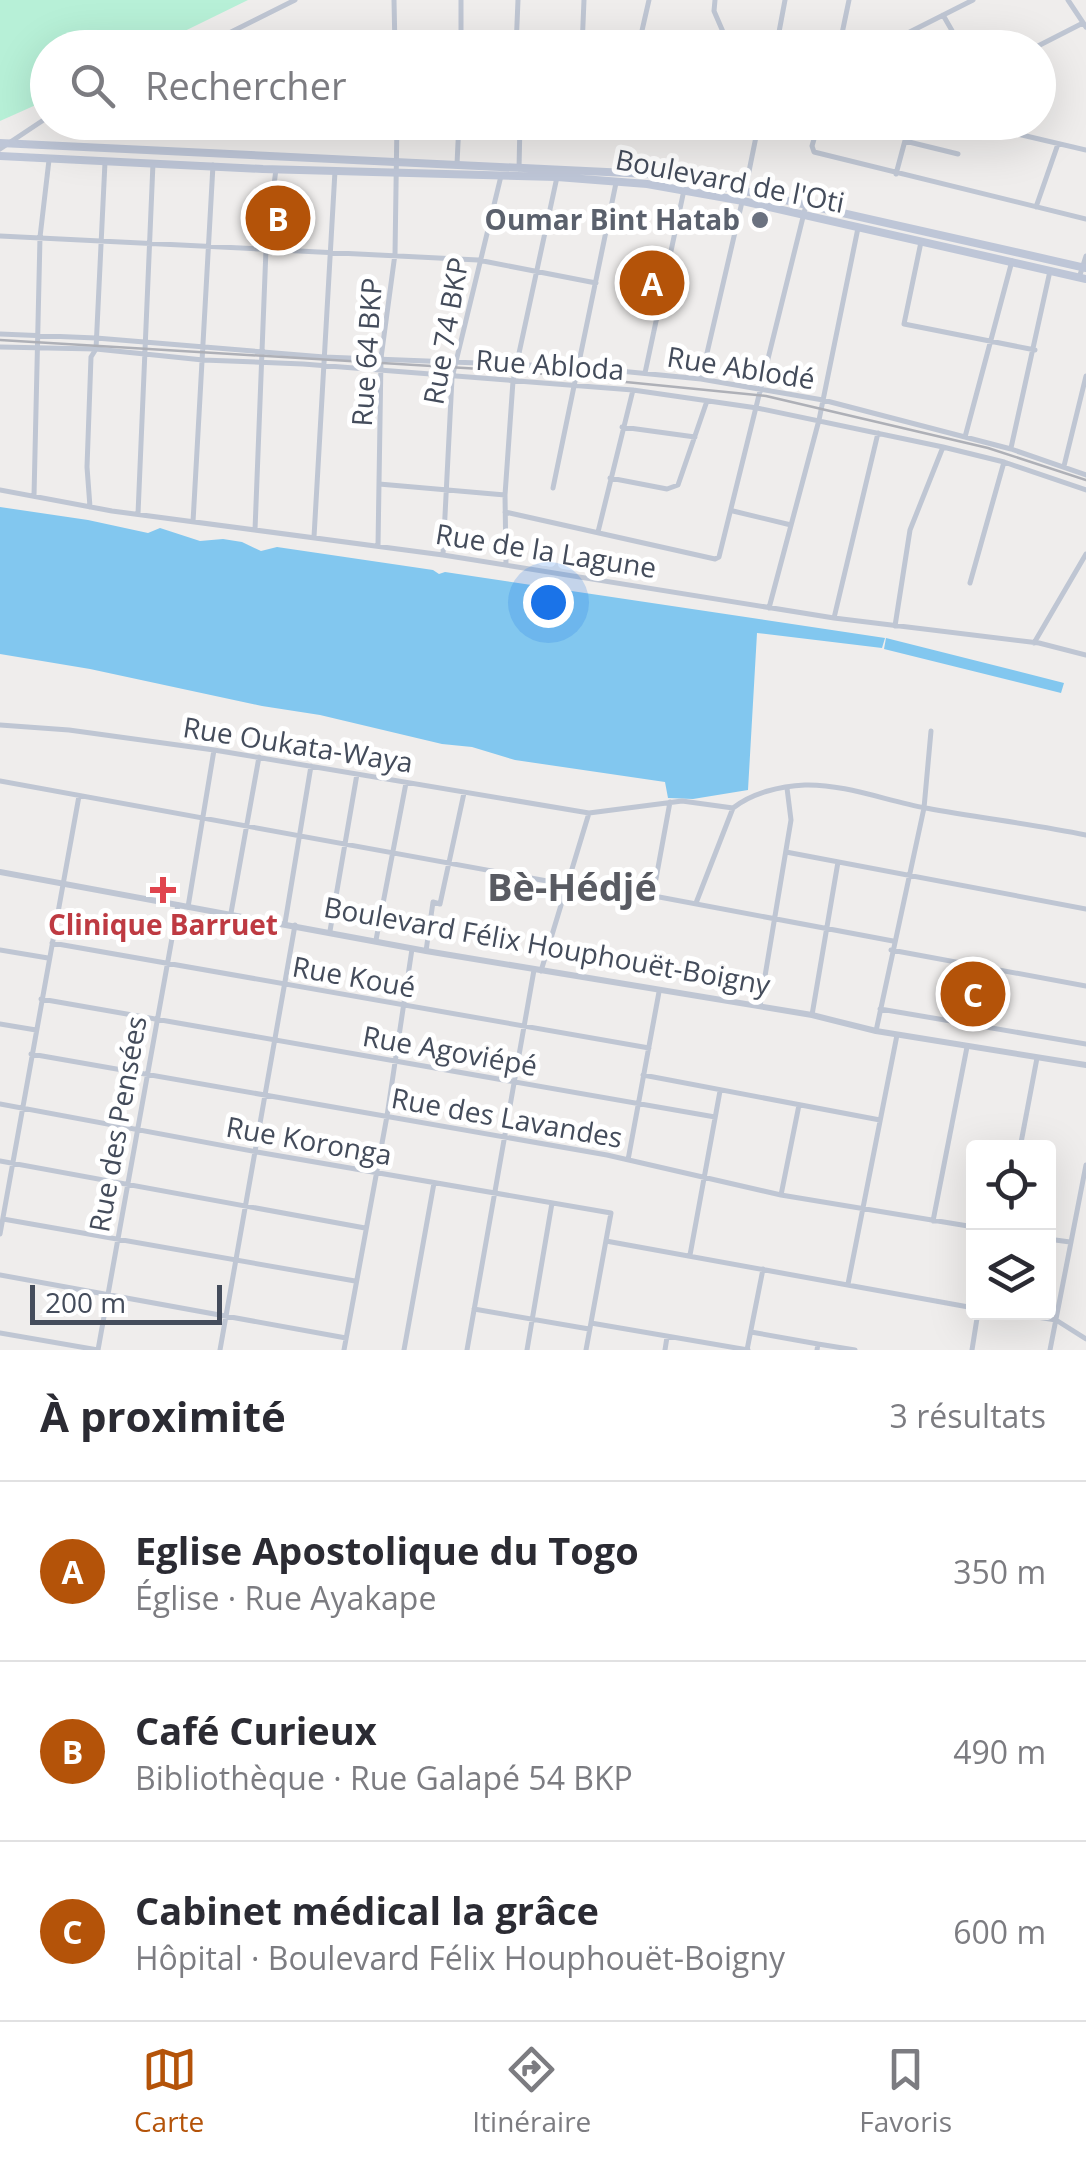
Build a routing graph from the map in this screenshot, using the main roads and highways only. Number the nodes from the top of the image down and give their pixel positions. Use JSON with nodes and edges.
{"nodes":[{"id":1,"x":2,"y":148,"type":"edge"},
{"id":2,"x":398,"y":167,"type":"junction"},
{"id":3,"x":457,"y":170,"type":"junction"},
{"id":4,"x":519,"y":172,"type":"junction"},
{"id":5,"x":647,"y":179,"type":"junction"},
{"id":6,"x":805,"y":210,"type":"junction"},
{"id":7,"x":922,"y":236,"type":"junction"},
{"id":8,"x":1084,"y":268,"type":"edge"},
{"id":9,"x":1083,"y":278,"type":"edge"}],
"edges":[{"from":1,"to":2,"type":"main road","name":"Boulevard de l'Oti"},
{"from":1,"to":2,"type":"main road","name":"Boulevard de l'Oti"},
{"from":2,"to":3,"type":"main road","name":"Boulevard de l'Oti"},
{"from":3,"to":4,"type":"main road","name":"Boulevard de l'Oti"},
{"from":3,"to":4,"type":"main road","name":"Boulevard de l'Oti"},
{"from":4,"to":5,"type":"main road","name":"Boulevard de l'Oti"},
{"from":4,"to":5,"type":"main road","name":"Boulevard de l'Oti"},
{"from":5,"to":6,"type":"main road","name":"Boulevard de l'Oti"},
{"from":5,"to":6,"type":"main road","name":"Boulevard de l'Oti"},
{"from":6,"to":7,"type":"main road","name":"Boulevard de l'Oti"},
{"from":6,"to":7,"type":"main road","name":"Boulevard de l'Oti"},
{"from":7,"to":8,"type":"main road","name":"Boulevard de l'Oti"},
{"from":7,"to":9,"type":"main road","name":"Boulevard de l'Oti"}]}
